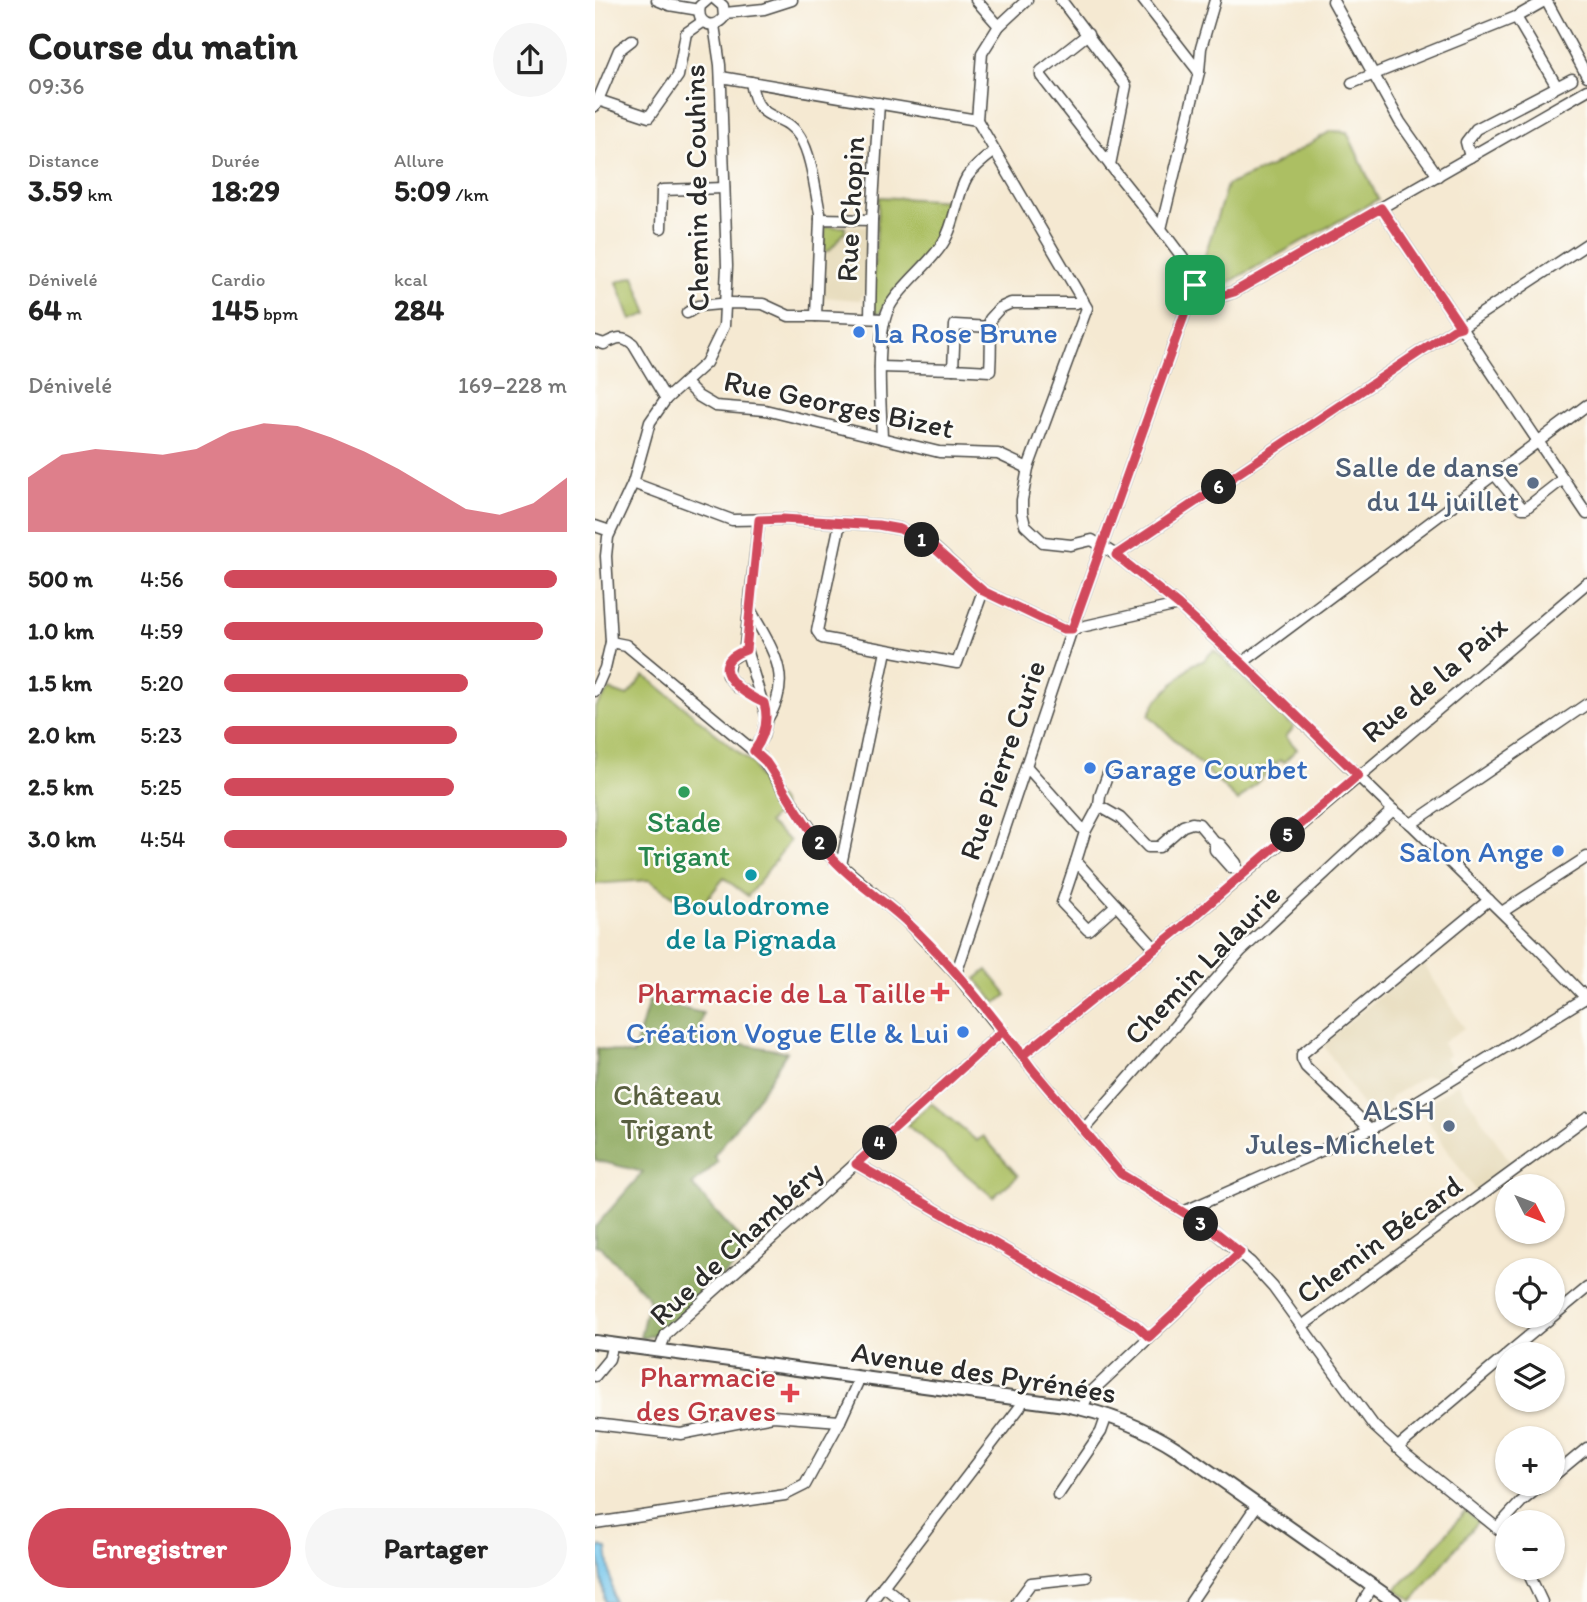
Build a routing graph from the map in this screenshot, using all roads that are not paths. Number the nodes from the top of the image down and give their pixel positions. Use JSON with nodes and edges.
{"nodes":[{"id":1,"x":657,"y":0,"type":"edge"},
{"id":2,"x":707,"y":0,"type":"edge"},
{"id":3,"x":716,"y":0,"type":"edge"},
{"id":4,"x":792,"y":0,"type":"edge"},
{"id":5,"x":976,"y":0,"type":"edge"},
{"id":6,"x":1027,"y":0,"type":"edge"},
{"id":7,"x":1062,"y":0,"type":"edge"},
{"id":8,"x":1143,"y":0,"type":"edge"},
{"id":9,"x":1215,"y":0,"type":"edge"},
{"id":10,"x":1546,"y":0,"type":"edge"},
{"id":11,"x":1333,"y":1,"type":"edge"},
{"id":12,"x":1527,"y":5,"type":"edge"},
{"id":13,"x":699,"y":10,"type":"junction"},
{"id":14,"x":725,"y":13,"type":"junction"},
{"id":15,"x":1517,"y":17,"type":"junction"},
{"id":16,"x":702,"y":22,"type":"junction"},
{"id":17,"x":714,"y":25,"type":"junction"},
{"id":18,"x":999,"y":26,"type":"junction"},
{"id":19,"x":1088,"y":34,"type":"junction"},
{"id":20,"x":632,"y":40,"type":"dead end"},
{"id":21,"x":1199,"y":72,"type":"junction"},
{"id":22,"x":1372,"y":74,"type":"junction"},
{"id":23,"x":1587,"y":76,"type":"edge"},
{"id":24,"x":721,"y":77,"type":"junction"},
{"id":25,"x":1572,"y":79,"type":"dead end"},
{"id":26,"x":751,"y":82,"type":"junction"},
{"id":27,"x":1352,"y":83,"type":"dead end"},
{"id":28,"x":1556,"y":85,"type":"junction"},
{"id":29,"x":1587,"y":90,"type":"edge"},
{"id":30,"x":596,"y":103,"type":"edge"},
{"id":31,"x":879,"y":103,"type":"junction"},
{"id":32,"x":977,"y":120,"type":"junction"},
{"id":33,"x":995,"y":151,"type":"junction"},
{"id":34,"x":1470,"y":157,"type":"junction"},
{"id":35,"x":1110,"y":165,"type":"junction"},
{"id":36,"x":1437,"y":176,"type":"junction"},
{"id":37,"x":724,"y":188,"type":"junction"},
{"id":38,"x":1381,"y":208,"type":"junction"},
{"id":39,"x":820,"y":219,"type":"junction"},
{"id":40,"x":872,"y":220,"type":"junction"},
{"id":41,"x":661,"y":228,"type":"dead end"},
{"id":42,"x":1161,"y":229,"type":"junction"},
{"id":43,"x":1587,"y":244,"type":"edge"},
{"id":44,"x":1195,"y":285,"type":"junction"},
{"id":45,"x":1083,"y":300,"type":"junction"},
{"id":46,"x":726,"y":304,"type":"junction"},
{"id":47,"x":687,"y":313,"type":"dead end"},
{"id":48,"x":815,"y":316,"type":"junction"},
{"id":49,"x":870,"y":317,"type":"junction"},
{"id":50,"x":884,"y":319,"type":"junction"},
{"id":51,"x":991,"y":327,"type":"junction"},
{"id":52,"x":1461,"y":327,"type":"junction"},
{"id":53,"x":595,"y":341,"type":"edge"},
{"id":54,"x":880,"y":367,"type":"junction"},
{"id":55,"x":953,"y":369,"type":"junction"},
{"id":56,"x":685,"y":383,"type":"junction"},
{"id":57,"x":666,"y":399,"type":"junction"},
{"id":58,"x":1587,"y":405,"type":"edge"},
{"id":59,"x":882,"y":438,"type":"junction"},
{"id":60,"x":1538,"y":442,"type":"junction"},
{"id":61,"x":1028,"y":468,"type":"junction"},
{"id":62,"x":1495,"y":475,"type":"junction"},
{"id":63,"x":1563,"y":479,"type":"junction"},
{"id":64,"x":633,"y":483,"type":"junction"},
{"id":65,"x":1587,"y":514,"type":"edge"},
{"id":66,"x":759,"y":520,"type":"junction"},
{"id":67,"x":840,"y":523,"type":"junction"},
{"id":68,"x":595,"y":526,"type":"edge"},
{"id":69,"x":611,"y":531,"type":"junction"},
{"id":70,"x":1103,"y":546,"type":"junction"},
{"id":71,"x":1116,"y":555,"type":"junction"},
{"id":72,"x":1587,"y":583,"type":"edge"},
{"id":73,"x":983,"y":591,"type":"junction"},
{"id":74,"x":1178,"y":605,"type":"junction"},
{"id":75,"x":750,"y":609,"type":"junction"},
{"id":76,"x":1072,"y":629,"type":"junction"},
{"id":77,"x":611,"y":642,"type":"junction"},
{"id":78,"x":746,"y":650,"type":"junction"},
{"id":79,"x":886,"y":651,"type":"junction"},
{"id":80,"x":1242,"y":663,"type":"junction"},
{"id":81,"x":595,"y":691,"type":"edge"},
{"id":82,"x":764,"y":703,"type":"junction"},
{"id":83,"x":1587,"y":704,"type":"edge"},
{"id":84,"x":767,"y":718,"type":"junction"},
{"id":85,"x":754,"y":751,"type":"junction"},
{"id":86,"x":1026,"y":766,"type":"junction"},
{"id":87,"x":1108,"y":774,"type":"dead end"},
{"id":88,"x":1358,"y":775,"type":"junction"},
{"id":89,"x":1099,"y":806,"type":"junction"},
{"id":90,"x":1394,"y":810,"type":"junction"},
{"id":91,"x":1411,"y":824,"type":"junction"},
{"id":92,"x":1085,"y":832,"type":"junction"},
{"id":93,"x":1587,"y":857,"type":"edge"},
{"id":94,"x":1076,"y":861,"type":"junction"},
{"id":95,"x":841,"y":865,"type":"junction"},
{"id":96,"x":1239,"y":872,"type":"junction"},
{"id":97,"x":1489,"y":900,"type":"junction"},
{"id":98,"x":1116,"y":905,"type":"junction"},
{"id":99,"x":1502,"y":912,"type":"junction"},
{"id":100,"x":1154,"y":947,"type":"junction"},
{"id":101,"x":956,"y":974,"type":"junction"},
{"id":102,"x":1587,"y":998,"type":"edge"},
{"id":103,"x":1003,"y":1031,"type":"junction"},
{"id":104,"x":1023,"y":1055,"type":"junction"},
{"id":105,"x":1587,"y":1117,"type":"edge"},
{"id":106,"x":1371,"y":1129,"type":"junction"},
{"id":107,"x":1083,"y":1130,"type":"junction"},
{"id":108,"x":856,"y":1164,"type":"junction"},
{"id":109,"x":1183,"y":1212,"type":"junction"},
{"id":110,"x":1240,"y":1252,"type":"junction"},
{"id":111,"x":1587,"y":1288,"type":"edge"},
{"id":112,"x":1302,"y":1326,"type":"junction"},
{"id":113,"x":1149,"y":1337,"type":"junction"},
{"id":114,"x":595,"y":1342,"type":"edge"},
{"id":115,"x":1523,"y":1342,"type":"edge"},
{"id":116,"x":613,"y":1345,"type":"junction"},
{"id":117,"x":659,"y":1351,"type":"junction"},
{"id":118,"x":1495,"y":1365,"type":"edge"},
{"id":119,"x":595,"y":1376,"type":"edge"},
{"id":120,"x":858,"y":1377,"type":"junction"},
{"id":121,"x":1023,"y":1400,"type":"junction"},
{"id":122,"x":1082,"y":1408,"type":"junction"},
{"id":123,"x":1107,"y":1415,"type":"junction"},
{"id":124,"x":840,"y":1421,"type":"junction"},
{"id":125,"x":595,"y":1424,"type":"edge"},
{"id":126,"x":1397,"y":1448,"type":"junction"},
{"id":127,"x":1587,"y":1448,"type":"edge"},
{"id":128,"x":1565,"y":1466,"type":"edge"},
{"id":129,"x":1058,"y":1495,"type":"dead end"},
{"id":130,"x":1528,"y":1496,"type":"edge"},
{"id":131,"x":1257,"y":1505,"type":"junction"},
{"id":132,"x":1514,"y":1510,"type":"edge"},
{"id":133,"x":595,"y":1523,"type":"edge"},
{"id":134,"x":1495,"y":1525,"type":"edge"},
{"id":135,"x":1086,"y":1577,"type":"dead end"},
{"id":136,"x":1532,"y":1580,"type":"edge"},
{"id":137,"x":883,"y":1586,"type":"junction"},
{"id":138,"x":1373,"y":1586,"type":"junction"},
{"id":139,"x":871,"y":1602,"type":"edge"},
{"id":140,"x":903,"y":1602,"type":"edge"},
{"id":141,"x":1017,"y":1602,"type":"edge"},
{"id":142,"x":1191,"y":1602,"type":"edge"},
{"id":143,"x":1363,"y":1602,"type":"edge"},
{"id":144,"x":1395,"y":1602,"type":"edge"},
{"id":145,"x":1542,"y":1602,"type":"edge"}],
"edges":[{"from":1,"to":13,"type":"street"},
{"from":2,"to":13,"type":"street"},
{"from":3,"to":14,"type":"street"},
{"from":4,"to":14,"type":"street"},
{"from":5,"to":18,"type":"street"},
{"from":6,"to":18,"type":"street"},
{"from":7,"to":19,"type":"street"},
{"from":8,"to":21,"type":"street"},
{"from":9,"to":21,"type":"street"},
{"from":10,"to":12,"type":"street"},
{"from":10,"to":23,"type":"street"},
{"from":11,"to":22,"type":"street"},
{"from":12,"to":15,"type":"street"},
{"from":13,"to":16,"type":"street"},
{"from":14,"to":17,"type":"street"},
{"from":15,"to":22,"type":"street"},
{"from":15,"to":28,"type":"street"},
{"from":16,"to":17,"type":"street"},
{"from":16,"to":30,"type":"street"},
{"from":17,"to":24,"type":"street","name":"Chemin de Couhins"},
{"from":18,"to":32,"type":"street"},
{"from":19,"to":35,"type":"street"},
{"from":19,"to":35,"type":"street"},
{"from":20,"to":30,"type":"street"},
{"from":21,"to":42,"type":"street"},
{"from":22,"to":27,"type":"street"},
{"from":22,"to":36,"type":"street"},
{"from":24,"to":26,"type":"street"},
{"from":24,"to":37,"type":"street","name":"Chemin de Couhins"},
{"from":25,"to":28,"type":"street"},
{"from":26,"to":31,"type":"street"},
{"from":26,"to":39,"type":"street"},
{"from":28,"to":34,"type":"street"},
{"from":29,"to":34,"type":"street"},
{"from":31,"to":32,"type":"street"},
{"from":31,"to":40,"type":"street","name":"Rue Chopin"},
{"from":32,"to":33,"type":"street"},
{"from":33,"to":45,"type":"street"},
{"from":33,"to":50,"type":"street"},
{"from":34,"to":36,"type":"street"},
{"from":35,"to":42,"type":"street"},
{"from":36,"to":38,"type":"street"},
{"from":37,"to":41,"type":"street"},
{"from":37,"to":46,"type":"street","name":"Chemin de Couhins"},
{"from":38,"to":44,"type":"street"},
{"from":38,"to":52,"type":"street"},
{"from":39,"to":40,"type":"street"},
{"from":39,"to":48,"type":"street"},
{"from":40,"to":49,"type":"street","name":"Rue Chopin"},
{"from":42,"to":44,"type":"street","name":"Rue Pierre Curie"},
{"from":43,"to":52,"type":"street"},
{"from":44,"to":70,"type":"street","name":"Rue Pierre Curie"},
{"from":45,"to":51,"type":"street"},
{"from":45,"to":61,"type":"street"},
{"from":46,"to":47,"type":"street"},
{"from":46,"to":48,"type":"street"},
{"from":46,"to":56,"type":"street","name":"Chemin de Couhins"},
{"from":48,"to":49,"type":"street"},
{"from":49,"to":50,"type":"street"},
{"from":50,"to":54,"type":"street"},
{"from":51,"to":55,"type":"street"},
{"from":51,"to":55,"type":"street"},
{"from":52,"to":60,"type":"street"},
{"from":52,"to":71,"type":"street"},
{"from":53,"to":57,"type":"street"},
{"from":54,"to":55,"type":"street"},
{"from":54,"to":59,"type":"street"},
{"from":56,"to":57,"type":"street","name":"Chemin de Couhins"},
{"from":56,"to":59,"type":"street","name":"Rue Georges Bizet"},
{"from":57,"to":64,"type":"street","name":"Chemin de Couhins"},
{"from":58,"to":60,"type":"street"},
{"from":59,"to":61,"type":"street","name":"Rue Georges Bizet"},
{"from":60,"to":62,"type":"street"},
{"from":60,"to":63,"type":"street"},
{"from":61,"to":70,"type":"street"},
{"from":62,"to":63,"type":"street"},
{"from":62,"to":80,"type":"street"},
{"from":63,"to":65,"type":"street"},
{"from":64,"to":66,"type":"street"},
{"from":64,"to":69,"type":"street","name":"Chemin de Couhins"},
{"from":66,"to":67,"type":"street"},
{"from":66,"to":75,"type":"street"},
{"from":67,"to":73,"type":"street"},
{"from":67,"to":79,"type":"street"},
{"from":68,"to":69,"type":"street"},
{"from":69,"to":77,"type":"street","name":"Chemin de Couhins"},
{"from":70,"to":71,"type":"street"},
{"from":70,"to":76,"type":"street","name":"Rue Pierre Curie"},
{"from":71,"to":74,"type":"street"},
{"from":72,"to":88,"type":"street","name":"Rue de la Paix"},
{"from":73,"to":76,"type":"street"},
{"from":73,"to":79,"type":"street"},
{"from":74,"to":76,"type":"street"},
{"from":74,"to":80,"type":"street"},
{"from":75,"to":78,"type":"street"},
{"from":75,"to":84,"type":"street"},
{"from":76,"to":86,"type":"street","name":"Rue Pierre Curie"},
{"from":77,"to":81,"type":"street","name":"Chemin de Couhins"},
{"from":77,"to":85,"type":"street"},
{"from":78,"to":82,"type":"street"},
{"from":78,"to":82,"type":"street"},
{"from":79,"to":95,"type":"street"},
{"from":80,"to":88,"type":"street"},
{"from":82,"to":84,"type":"street"},
{"from":83,"to":91,"type":"street"},
{"from":84,"to":85,"type":"street"},
{"from":85,"to":95,"type":"street"},
{"from":86,"to":92,"type":"street"},
{"from":86,"to":101,"type":"street","name":"Rue Pierre Curie"},
{"from":87,"to":89,"type":"street"},
{"from":88,"to":90,"type":"street"},
{"from":88,"to":96,"type":"street","name":"Rue de la Paix"},
{"from":89,"to":92,"type":"street"},
{"from":89,"to":96,"type":"street"},
{"from":90,"to":91,"type":"street"},
{"from":90,"to":107,"type":"street","name":"Chemin Lalaurie"},
{"from":91,"to":97,"type":"street"},
{"from":92,"to":94,"type":"street"},
{"from":93,"to":99,"type":"street"},
{"from":94,"to":98,"type":"street"},
{"from":94,"to":98,"type":"street"},
{"from":95,"to":101,"type":"street"},
{"from":96,"to":100,"type":"street","name":"Rue de la Paix"},
{"from":97,"to":99,"type":"street"},
{"from":97,"to":106,"type":"street"},
{"from":98,"to":100,"type":"street"},
{"from":99,"to":102,"type":"street"},
{"from":100,"to":104,"type":"street","name":"Rue de la Paix"},
{"from":101,"to":103,"type":"street"},
{"from":102,"to":106,"type":"street"},
{"from":103,"to":104,"type":"street"},
{"from":103,"to":108,"type":"street","name":"Rue de Chambéry"},
{"from":104,"to":107,"type":"street"},
{"from":105,"to":112,"type":"street","name":"Chemin Bécard"},
{"from":106,"to":109,"type":"street"},
{"from":107,"to":109,"type":"street"},
{"from":108,"to":113,"type":"street"},
{"from":108,"to":117,"type":"street","name":"Rue de Chambéry"},
{"from":109,"to":110,"type":"street"},
{"from":110,"to":112,"type":"street"},
{"from":110,"to":113,"type":"street"},
{"from":111,"to":115,"type":"street"},
{"from":112,"to":126,"type":"street"},
{"from":113,"to":122,"type":"street"},
{"from":114,"to":116,"type":"main road","name":"Avenue des Pyrénées"},
{"from":116,"to":117,"type":"main road","name":"Avenue des Pyrénées"},
{"from":116,"to":119,"type":"street"},
{"from":117,"to":120,"type":"main road","name":"Avenue des Pyrénées"},
{"from":118,"to":126,"type":"street"},
{"from":120,"to":121,"type":"main road","name":"Avenue des Pyrénées"},
{"from":120,"to":124,"type":"street"},
{"from":121,"to":122,"type":"main road","name":"Avenue des Pyrénées"},
{"from":121,"to":137,"type":"street"},
{"from":122,"to":123,"type":"main road","name":"Avenue des Pyrénées"},
{"from":123,"to":129,"type":"street"},
{"from":123,"to":131,"type":"main road","name":"Avenue des Pyrénées"},
{"from":124,"to":125,"type":"street"},
{"from":124,"to":133,"type":"street"},
{"from":126,"to":134,"type":"street"},
{"from":127,"to":128,"type":"street"},
{"from":130,"to":132,"type":"street"},
{"from":131,"to":138,"type":"main road","name":"Avenue des Pyrénées"},
{"from":131,"to":142,"type":"street"},
{"from":135,"to":141,"type":"street"},
{"from":136,"to":145,"type":"street"},
{"from":137,"to":139,"type":"street"},
{"from":137,"to":140,"type":"street"},
{"from":138,"to":143,"type":"street"},
{"from":138,"to":144,"type":"main road","name":"Avenue des Pyrénées"}]}
